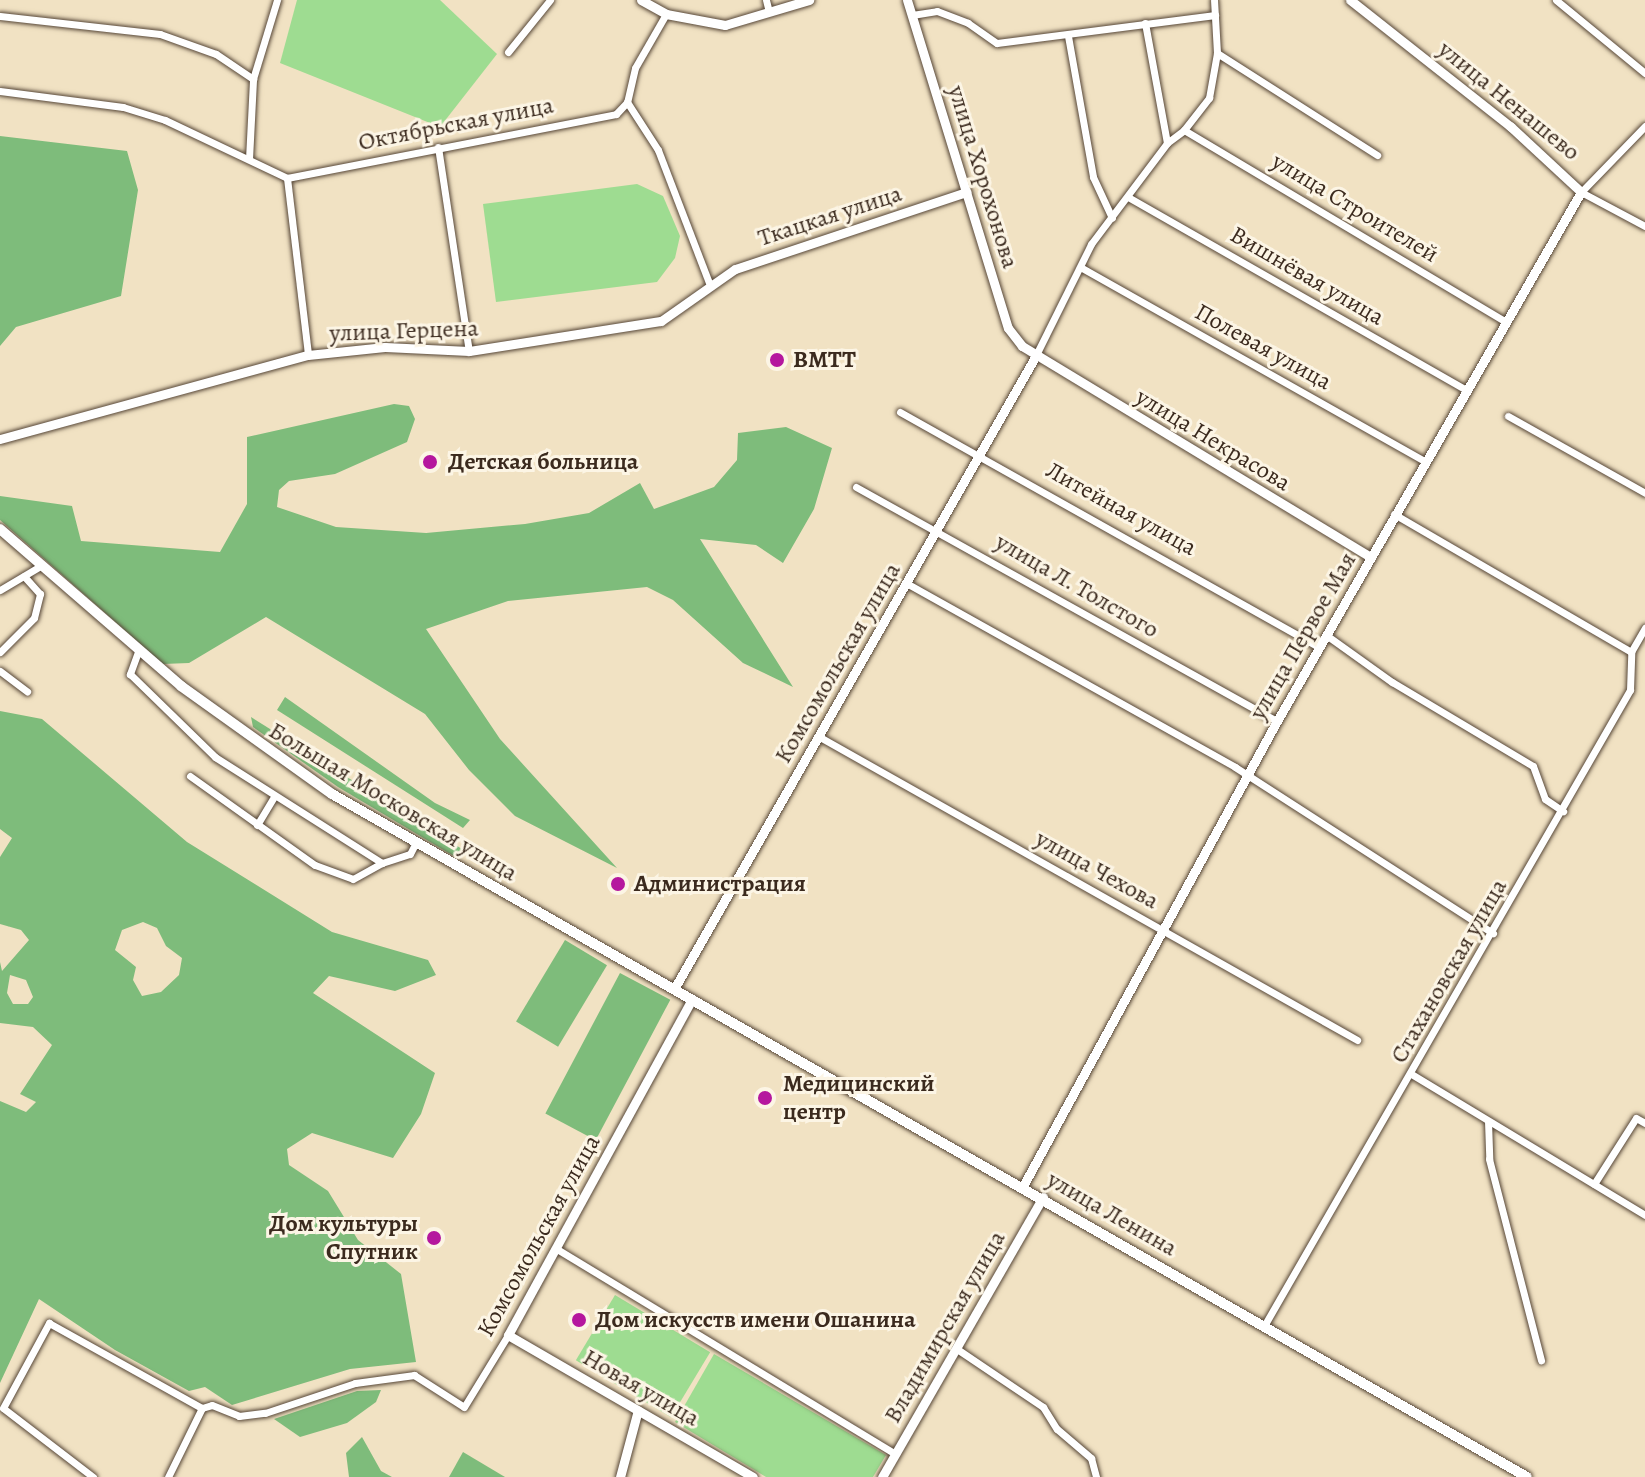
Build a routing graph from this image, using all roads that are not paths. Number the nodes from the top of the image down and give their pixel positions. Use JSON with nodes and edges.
{"nodes":[{"id":1,"x":277,"y":0,"type":"edge"},
{"id":2,"x":550,"y":0,"type":"edge"},
{"id":3,"x":641,"y":0,"type":"edge"},
{"id":4,"x":766,"y":0,"type":"edge"},
{"id":5,"x":809,"y":0,"type":"edge"},
{"id":6,"x":907,"y":0,"type":"edge"},
{"id":7,"x":1214,"y":0,"type":"edge"},
{"id":8,"x":1350,"y":0,"type":"edge"},
{"id":9,"x":1556,"y":0,"type":"edge"},
{"id":10,"x":769,"y":12,"type":"junction"},
{"id":11,"x":666,"y":14,"type":"junction"},
{"id":12,"x":912,"y":15,"type":"junction"},
{"id":13,"x":1215,"y":15,"type":"junction"},
{"id":14,"x":0,"y":16,"type":"edge"},
{"id":15,"x":1145,"y":23,"type":"junction"},
{"id":16,"x":1068,"y":36,"type":"junction"},
{"id":17,"x":508,"y":52,"type":"dead end"},
{"id":18,"x":1217,"y":53,"type":"junction"},
{"id":19,"x":1645,"y":73,"type":"edge"},
{"id":20,"x":253,"y":79,"type":"junction"},
{"id":21,"x":0,"y":91,"type":"edge"},
{"id":22,"x":627,"y":102,"type":"junction"},
{"id":23,"x":1645,"y":126,"type":"edge"},
{"id":24,"x":1184,"y":130,"type":"junction"},
{"id":25,"x":1167,"y":143,"type":"junction"},
{"id":26,"x":438,"y":147,"type":"junction"},
{"id":27,"x":1377,"y":155,"type":"dead end"},
{"id":28,"x":249,"y":159,"type":"junction"},
{"id":29,"x":287,"y":178,"type":"junction"},
{"id":30,"x":967,"y":192,"type":"junction"},
{"id":31,"x":1581,"y":192,"type":"junction"},
{"id":32,"x":1128,"y":197,"type":"junction"},
{"id":33,"x":1112,"y":218,"type":"junction"},
{"id":34,"x":1645,"y":226,"type":"edge"},
{"id":35,"x":1082,"y":268,"type":"junction"},
{"id":36,"x":709,"y":283,"type":"junction"},
{"id":37,"x":1505,"y":321,"type":"junction"},
{"id":38,"x":469,"y":351,"type":"junction"},
{"id":39,"x":308,"y":355,"type":"junction"},
{"id":40,"x":1035,"y":357,"type":"junction"},
{"id":41,"x":1466,"y":390,"type":"junction"},
{"id":42,"x":900,"y":412,"type":"dead end"},
{"id":43,"x":1508,"y":416,"type":"dead end"},
{"id":44,"x":0,"y":439,"type":"edge"},
{"id":45,"x":982,"y":455,"type":"junction"},
{"id":46,"x":1424,"y":461,"type":"junction"},
{"id":47,"x":856,"y":487,"type":"dead end"},
{"id":48,"x":1645,"y":493,"type":"edge"},
{"id":49,"x":1394,"y":514,"type":"junction"},
{"id":50,"x":0,"y":529,"type":"edge"},
{"id":51,"x":938,"y":529,"type":"junction"},
{"id":52,"x":1371,"y":557,"type":"junction"},
{"id":53,"x":42,"y":565,"type":"junction"},
{"id":54,"x":24,"y":576,"type":"junction"},
{"id":55,"x":908,"y":584,"type":"junction"},
{"id":56,"x":0,"y":590,"type":"edge"},
{"id":57,"x":1645,"y":628,"type":"edge"},
{"id":58,"x":1326,"y":635,"type":"junction"},
{"id":59,"x":1319,"y":647,"type":"junction"},
{"id":60,"x":139,"y":649,"type":"junction"},
{"id":61,"x":0,"y":652,"type":"edge"},
{"id":62,"x":1631,"y":652,"type":"junction"},
{"id":63,"x":0,"y":671,"type":"edge"},
{"id":64,"x":27,"y":691,"type":"dead end"},
{"id":65,"x":1277,"y":721,"type":"junction"},
{"id":66,"x":818,"y":736,"type":"junction"},
{"id":67,"x":190,"y":776,"type":"dead end"},
{"id":68,"x":1246,"y":777,"type":"junction"},
{"id":69,"x":274,"y":797,"type":"junction"},
{"id":70,"x":1563,"y":811,"type":"junction"},
{"id":71,"x":257,"y":825,"type":"junction"},
{"id":72,"x":415,"y":844,"type":"junction"},
{"id":73,"x":382,"y":863,"type":"junction"},
{"id":74,"x":1166,"y":931,"type":"junction"},
{"id":75,"x":1493,"y":933,"type":"junction"},
{"id":76,"x":674,"y":989,"type":"junction"},
{"id":77,"x":692,"y":999,"type":"junction"},
{"id":78,"x":1357,"y":1040,"type":"dead end"},
{"id":79,"x":1413,"y":1075,"type":"junction"},
{"id":80,"x":1488,"y":1121,"type":"junction"},
{"id":81,"x":1645,"y":1123,"type":"edge"},
{"id":82,"x":1594,"y":1184,"type":"junction"},
{"id":83,"x":1023,"y":1186,"type":"junction"},
{"id":84,"x":1043,"y":1197,"type":"junction"},
{"id":85,"x":1645,"y":1215,"type":"edge"},
{"id":86,"x":557,"y":1249,"type":"junction"},
{"id":87,"x":1264,"y":1326,"type":"junction"},
{"id":88,"x":508,"y":1335,"type":"junction"},
{"id":89,"x":957,"y":1349,"type":"junction"},
{"id":90,"x":1541,"y":1360,"type":"dead end"},
{"id":91,"x":202,"y":1408,"type":"junction"},
{"id":92,"x":638,"y":1410,"type":"junction"},
{"id":93,"x":896,"y":1454,"type":"junction"},
{"id":94,"x":93,"y":1477,"type":"edge"},
{"id":95,"x":168,"y":1477,"type":"edge"},
{"id":96,"x":620,"y":1477,"type":"edge"},
{"id":97,"x":753,"y":1477,"type":"edge"},
{"id":98,"x":882,"y":1477,"type":"edge"},
{"id":99,"x":1096,"y":1477,"type":"edge"},
{"id":100,"x":1527,"y":1477,"type":"edge"}],
"edges":[{"from":1,"to":20,"type":"street"},
{"from":2,"to":17,"type":"street"},
{"from":3,"to":11,"type":"street"},
{"from":4,"to":10,"type":"street"},
{"from":5,"to":10,"type":"street"},
{"from":6,"to":12,"type":"street","name":"улица Хорохонова"},
{"from":7,"to":13,"type":"street"},
{"from":8,"to":31,"type":"street","name":"улица Ненашево"},
{"from":9,"to":19,"type":"street"},
{"from":10,"to":11,"type":"street"},
{"from":11,"to":22,"type":"street"},
{"from":12,"to":16,"type":"street"},
{"from":12,"to":30,"type":"street","name":"улица Хорохонова"},
{"from":13,"to":15,"type":"street"},
{"from":13,"to":18,"type":"street"},
{"from":14,"to":20,"type":"street"},
{"from":15,"to":16,"type":"street"},
{"from":15,"to":25,"type":"street"},
{"from":16,"to":33,"type":"street"},
{"from":18,"to":24,"type":"street"},
{"from":18,"to":27,"type":"street"},
{"from":20,"to":28,"type":"street"},
{"from":21,"to":28,"type":"street"},
{"from":22,"to":26,"type":"street","name":"Октябрьская улица"},
{"from":22,"to":36,"type":"street"},
{"from":23,"to":31,"type":"street","name":"улица Первое Мая"},
{"from":24,"to":25,"type":"street"},
{"from":24,"to":37,"type":"street","name":"улица Строителей"},
{"from":25,"to":32,"type":"street"},
{"from":26,"to":29,"type":"street","name":"Октябрьская улица"},
{"from":26,"to":38,"type":"street"},
{"from":28,"to":29,"type":"street"},
{"from":29,"to":39,"type":"street"},
{"from":30,"to":36,"type":"street","name":"Ткацкая улица"},
{"from":30,"to":40,"type":"street","name":"улица Хорохонова"},
{"from":31,"to":34,"type":"street","name":"улица Ненашево"},
{"from":31,"to":37,"type":"street","name":"улица Первое Мая"},
{"from":32,"to":33,"type":"street"},
{"from":32,"to":41,"type":"street","name":"Вишнёвая улица"},
{"from":33,"to":35,"type":"street"},
{"from":35,"to":40,"type":"street"},
{"from":35,"to":46,"type":"street","name":"Полевая улица"},
{"from":36,"to":38,"type":"street","name":"улица Герцена"},
{"from":37,"to":41,"type":"street","name":"улица Первое Мая"},
{"from":38,"to":39,"type":"street","name":"улица Герцена"},
{"from":39,"to":44,"type":"street","name":"улица Герцена"},
{"from":40,"to":45,"type":"street","name":"Комсомольская улица"},
{"from":40,"to":52,"type":"street","name":"улица Некрасова"},
{"from":41,"to":46,"type":"street","name":"улица Первое Мая"},
{"from":42,"to":45,"type":"street","name":"Литейная улица"},
{"from":43,"to":48,"type":"street"},
{"from":45,"to":51,"type":"street","name":"Комсомольская улица"},
{"from":45,"to":59,"type":"street","name":"Литейная улица"},
{"from":46,"to":49,"type":"street","name":"улица Первое Мая"},
{"from":47,"to":51,"type":"street","name":"улица Л. Толстого"},
{"from":49,"to":52,"type":"street","name":"улица Первое Мая"},
{"from":49,"to":62,"type":"street"},
{"from":50,"to":53,"type":"main road","name":"Большая Московская улица"},
{"from":51,"to":55,"type":"street","name":"Комсомольская улица"},
{"from":51,"to":65,"type":"street","name":"улица Л. Толстого"},
{"from":52,"to":58,"type":"street","name":"улица Первое Мая"},
{"from":53,"to":54,"type":"street"},
{"from":53,"to":60,"type":"main road","name":"Большая Московская улица"},
{"from":54,"to":56,"type":"street"},
{"from":54,"to":61,"type":"street"},
{"from":55,"to":66,"type":"street","name":"Комсомольская улица"},
{"from":55,"to":68,"type":"street"},
{"from":57,"to":62,"type":"street","name":"Стахановская улица"},
{"from":58,"to":59,"type":"street","name":"улица Первое Мая"},
{"from":58,"to":70,"type":"street"},
{"from":59,"to":65,"type":"street","name":"улица Первое Мая"},
{"from":60,"to":69,"type":"street"},
{"from":60,"to":72,"type":"main road","name":"Большая Московская улица"},
{"from":62,"to":70,"type":"street","name":"Стахановская улица"},
{"from":63,"to":64,"type":"street"},
{"from":65,"to":68,"type":"street","name":"улица Первое Мая"},
{"from":66,"to":74,"type":"street","name":"улица Чехова"},
{"from":66,"to":76,"type":"street","name":"Комсомольская улица"},
{"from":67,"to":71,"type":"street"},
{"from":68,"to":74,"type":"street","name":"улица Первое Мая"},
{"from":68,"to":75,"type":"street"},
{"from":69,"to":71,"type":"street"},
{"from":69,"to":73,"type":"street"},
{"from":70,"to":75,"type":"street","name":"Стахановская улица"},
{"from":71,"to":73,"type":"street"},
{"from":72,"to":73,"type":"street"},
{"from":72,"to":76,"type":"main road","name":"Большая Московская улица"},
{"from":74,"to":78,"type":"street","name":"улица Чехова"},
{"from":74,"to":83,"type":"street","name":"улица Первое Мая"},
{"from":75,"to":79,"type":"street","name":"Стахановская улица"},
{"from":76,"to":77,"type":"main road","name":"улица Ленина"},
{"from":77,"to":83,"type":"main road","name":"улица Ленина"},
{"from":77,"to":86,"type":"street","name":"Комсомольская улица"},
{"from":79,"to":80,"type":"street"},
{"from":79,"to":87,"type":"street","name":"Стахановская улица"},
{"from":80,"to":82,"type":"street"},
{"from":80,"to":90,"type":"street"},
{"from":81,"to":82,"type":"street"},
{"from":82,"to":85,"type":"street"},
{"from":83,"to":84,"type":"main road","name":"улица Ленина"},
{"from":84,"to":87,"type":"main road","name":"улица Ленина"},
{"from":84,"to":89,"type":"street","name":"Владимирская улица"},
{"from":86,"to":88,"type":"street","name":"Комсомольская улица"},
{"from":86,"to":93,"type":"street"},
{"from":87,"to":100,"type":"main road","name":"улица Ленина"},
{"from":88,"to":91,"type":"street","name":"Комсомольская улица"},
{"from":88,"to":92,"type":"street","name":"Новая улица"},
{"from":89,"to":93,"type":"street","name":"Владимирская улица"},
{"from":89,"to":99,"type":"street"},
{"from":91,"to":94,"type":"street"},
{"from":91,"to":95,"type":"street"},
{"from":92,"to":96,"type":"street"},
{"from":92,"to":97,"type":"street","name":"Новая улица"},
{"from":93,"to":98,"type":"street","name":"Владимирская улица"}]}
